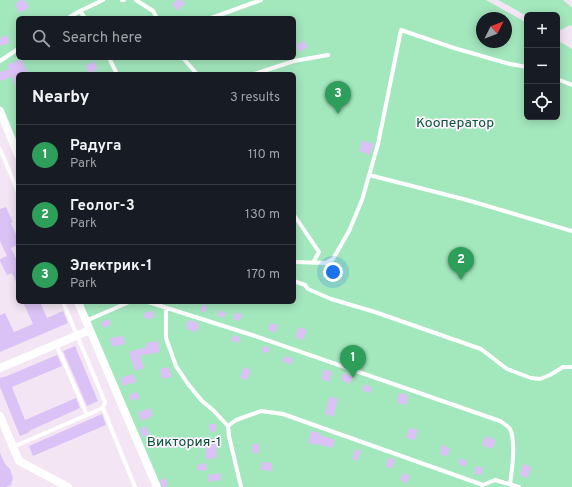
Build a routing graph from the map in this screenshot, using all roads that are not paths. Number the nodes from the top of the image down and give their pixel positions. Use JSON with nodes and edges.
{"nodes":[{"id":1,"x":103,"y":0,"type":"edge"},
{"id":2,"x":136,"y":0,"type":"edge"},
{"id":3,"x":261,"y":0,"type":"edge"},
{"id":4,"x":80,"y":11,"type":"junction"},
{"id":5,"x":71,"y":16,"type":"edge"},
{"id":6,"x":84,"y":16,"type":"edge"},
{"id":7,"x":156,"y":16,"type":"edge"},
{"id":8,"x":217,"y":16,"type":"edge"},
{"id":9,"x":16,"y":51,"type":"edge"},
{"id":10,"x":328,"y":55,"type":"dead end"},
{"id":11,"x":110,"y":60,"type":"edge"},
{"id":12,"x":184,"y":60,"type":"edge"},
{"id":13,"x":0,"y":61,"type":"edge"},
{"id":14,"x":524,"y":66,"type":"edge"},
{"id":15,"x":116,"y":72,"type":"edge"},
{"id":16,"x":195,"y":72,"type":"edge"},
{"id":17,"x":260,"y":72,"type":"edge"},
{"id":18,"x":560,"y":80,"type":"edge"},
{"id":19,"x":572,"y":85,"type":"edge"},
{"id":20,"x":0,"y":111,"type":"edge"},
{"id":21,"x":0,"y":149,"type":"edge"},
{"id":22,"x":16,"y":150,"type":"edge"},
{"id":23,"x":369,"y":175,"type":"junction"},
{"id":24,"x":16,"y":187,"type":"edge"},
{"id":25,"x":296,"y":218,"type":"edge"},
{"id":26,"x":572,"y":231,"type":"edge"},
{"id":27,"x":296,"y":262,"type":"edge"},
{"id":28,"x":313,"y":263,"type":"junction"},
{"id":29,"x":296,"y":282,"type":"edge"},
{"id":30,"x":65,"y":304,"type":"edge"},
{"id":31,"x":79,"y":304,"type":"edge"},
{"id":32,"x":124,"y":304,"type":"edge"},
{"id":33,"x":154,"y":304,"type":"edge"},
{"id":34,"x":166,"y":308,"type":"junction"},
{"id":35,"x":86,"y":321,"type":"junction"},
{"id":36,"x":90,"y":330,"type":"junction"},
{"id":37,"x":77,"y":335,"type":"junction"},
{"id":38,"x":56,"y":344,"type":"junction"},
{"id":39,"x":572,"y":367,"type":"edge"},
{"id":40,"x":0,"y":368,"type":"edge"},
{"id":41,"x":103,"y":408,"type":"junction"},
{"id":42,"x":87,"y":415,"type":"junction"},
{"id":43,"x":0,"y":416,"type":"edge"},
{"id":44,"x":228,"y":426,"type":"junction"},
{"id":45,"x":13,"y":447,"type":"junction"},
{"id":46,"x":510,"y":484,"type":"junction"},
{"id":47,"x":483,"y":486,"type":"edge"},
{"id":48,"x":68,"y":487,"type":"edge"},
{"id":49,"x":135,"y":487,"type":"edge"},
{"id":50,"x":157,"y":487,"type":"edge"},
{"id":51,"x":241,"y":487,"type":"edge"},
{"id":52,"x":519,"y":487,"type":"edge"}],
"edges":[{"from":1,"to":4,"type":"lane"},
{"from":2,"to":7,"type":"lane"},
{"from":3,"to":8,"type":"lane"},
{"from":4,"to":5,"type":"lane"},
{"from":4,"to":6,"type":"lane"},
{"from":9,"to":13,"type":"lane"},
{"from":10,"to":17,"type":"lane"},
{"from":11,"to":15,"type":"lane"},
{"from":12,"to":16,"type":"lane"},
{"from":14,"to":23,"type":"lane"},
{"from":18,"to":19,"type":"lane"},
{"from":20,"to":22,"type":"street"},
{"from":21,"to":24,"type":"lane"},
{"from":23,"to":26,"type":"lane"},
{"from":23,"to":28,"type":"lane"},
{"from":25,"to":28,"type":"lane"},
{"from":27,"to":28,"type":"lane"},
{"from":29,"to":39,"type":"lane"},
{"from":30,"to":37,"type":"lane"},
{"from":31,"to":35,"type":"street"},
{"from":32,"to":35,"type":"lane"},
{"from":33,"to":34,"type":"lane"},
{"from":34,"to":44,"type":"lane"},
{"from":34,"to":46,"type":"lane"},
{"from":35,"to":36,"type":"street"},
{"from":36,"to":37,"type":"street"},
{"from":36,"to":50,"type":"street"},
{"from":37,"to":38,"type":"street"},
{"from":37,"to":41,"type":"lane"},
{"from":38,"to":40,"type":"street"},
{"from":38,"to":42,"type":"lane"},
{"from":41,"to":42,"type":"lane"},
{"from":41,"to":49,"type":"lane"},
{"from":42,"to":45,"type":"lane"},
{"from":43,"to":45,"type":"street"},
{"from":44,"to":47,"type":"lane"},
{"from":44,"to":51,"type":"lane"},
{"from":45,"to":48,"type":"street"},
{"from":46,"to":47,"type":"lane"},
{"from":46,"to":52,"type":"lane"}]}
